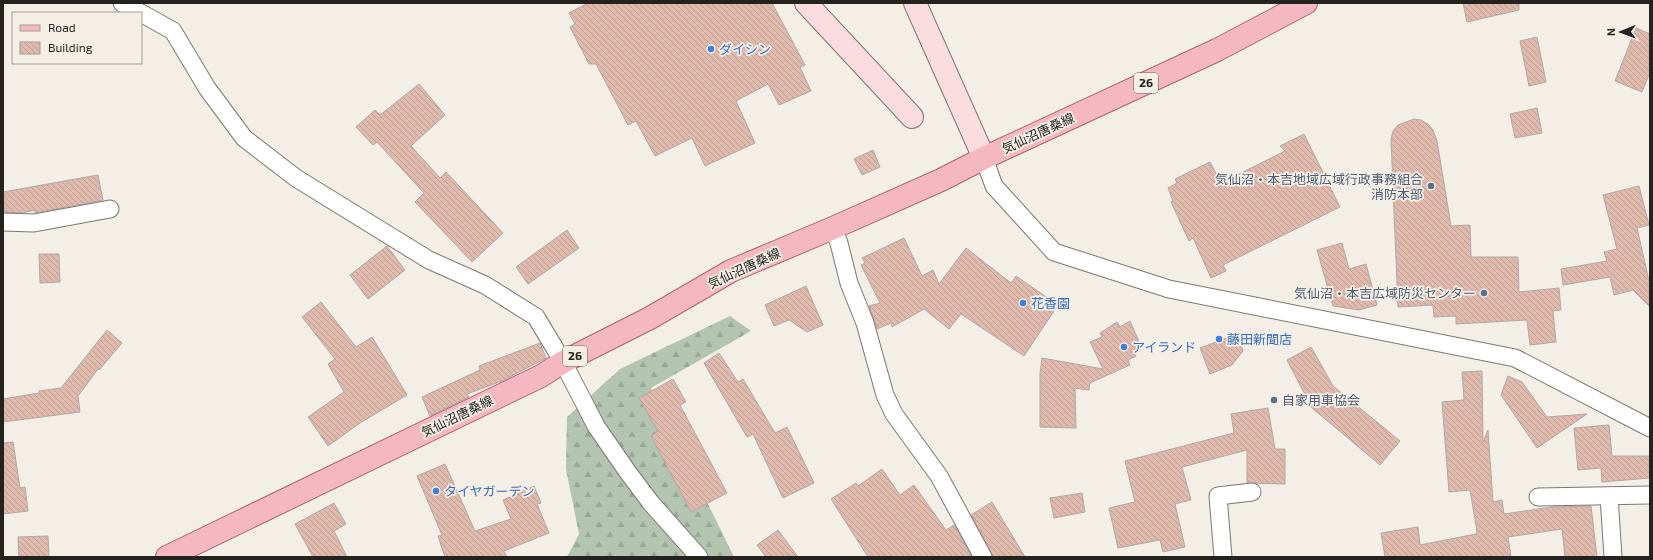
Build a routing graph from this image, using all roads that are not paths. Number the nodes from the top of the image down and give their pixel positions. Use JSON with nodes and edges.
{"nodes":[{"id":1,"x":122,"y":3,"type":"edge"},
{"id":2,"x":806,"y":3,"type":"edge"},
{"id":3,"x":915,"y":3,"type":"edge"},
{"id":4,"x":1306,"y":3,"type":"edge"},
{"id":5,"x":139,"y":12,"type":"edge"},
{"id":6,"x":142,"y":14,"type":"edge"},
{"id":7,"x":912,"y":117,"type":"dead end"},
{"id":8,"x":984,"y":158,"type":"junction"},
{"id":9,"x":110,"y":209,"type":"dead end"},
{"id":10,"x":3,"y":222,"type":"edge"},
{"id":11,"x":833,"y":228,"type":"junction"},
{"id":12,"x":563,"y":362,"type":"junction"},
{"id":13,"x":1650,"y":428,"type":"edge"},
{"id":14,"x":1252,"y":492,"type":"dead end"},
{"id":15,"x":1650,"y":495,"type":"edge"},
{"id":16,"x":1609,"y":496,"type":"junction"},
{"id":17,"x":1538,"y":497,"type":"dead end"},
{"id":18,"x":167,"y":557,"type":"edge"},
{"id":19,"x":699,"y":557,"type":"edge"},
{"id":20,"x":983,"y":557,"type":"edge"},
{"id":21,"x":1223,"y":557,"type":"edge"},
{"id":22,"x":1613,"y":557,"type":"edge"}],
"edges":[{"from":1,"to":5,"type":"street"},
{"from":2,"to":7,"type":"street"},
{"from":3,"to":8,"type":"street"},
{"from":4,"to":8,"type":"main road","name":"気仙沼唐桑線","number":"26"},
{"from":6,"to":12,"type":"street"},
{"from":8,"to":11,"type":"main road","name":"気仙沼唐桑線","number":"26"},
{"from":8,"to":13,"type":"street"},
{"from":9,"to":10,"type":"street"},
{"from":11,"to":12,"type":"main road","name":"気仙沼唐桑線","number":"26"},
{"from":11,"to":20,"type":"street"},
{"from":12,"to":18,"type":"main road","name":"気仙沼唐桑線","number":"26"},
{"from":12,"to":19,"type":"street"},
{"from":14,"to":21,"type":"street"},
{"from":15,"to":16,"type":"street"},
{"from":16,"to":17,"type":"street"},
{"from":16,"to":22,"type":"street"}]}
